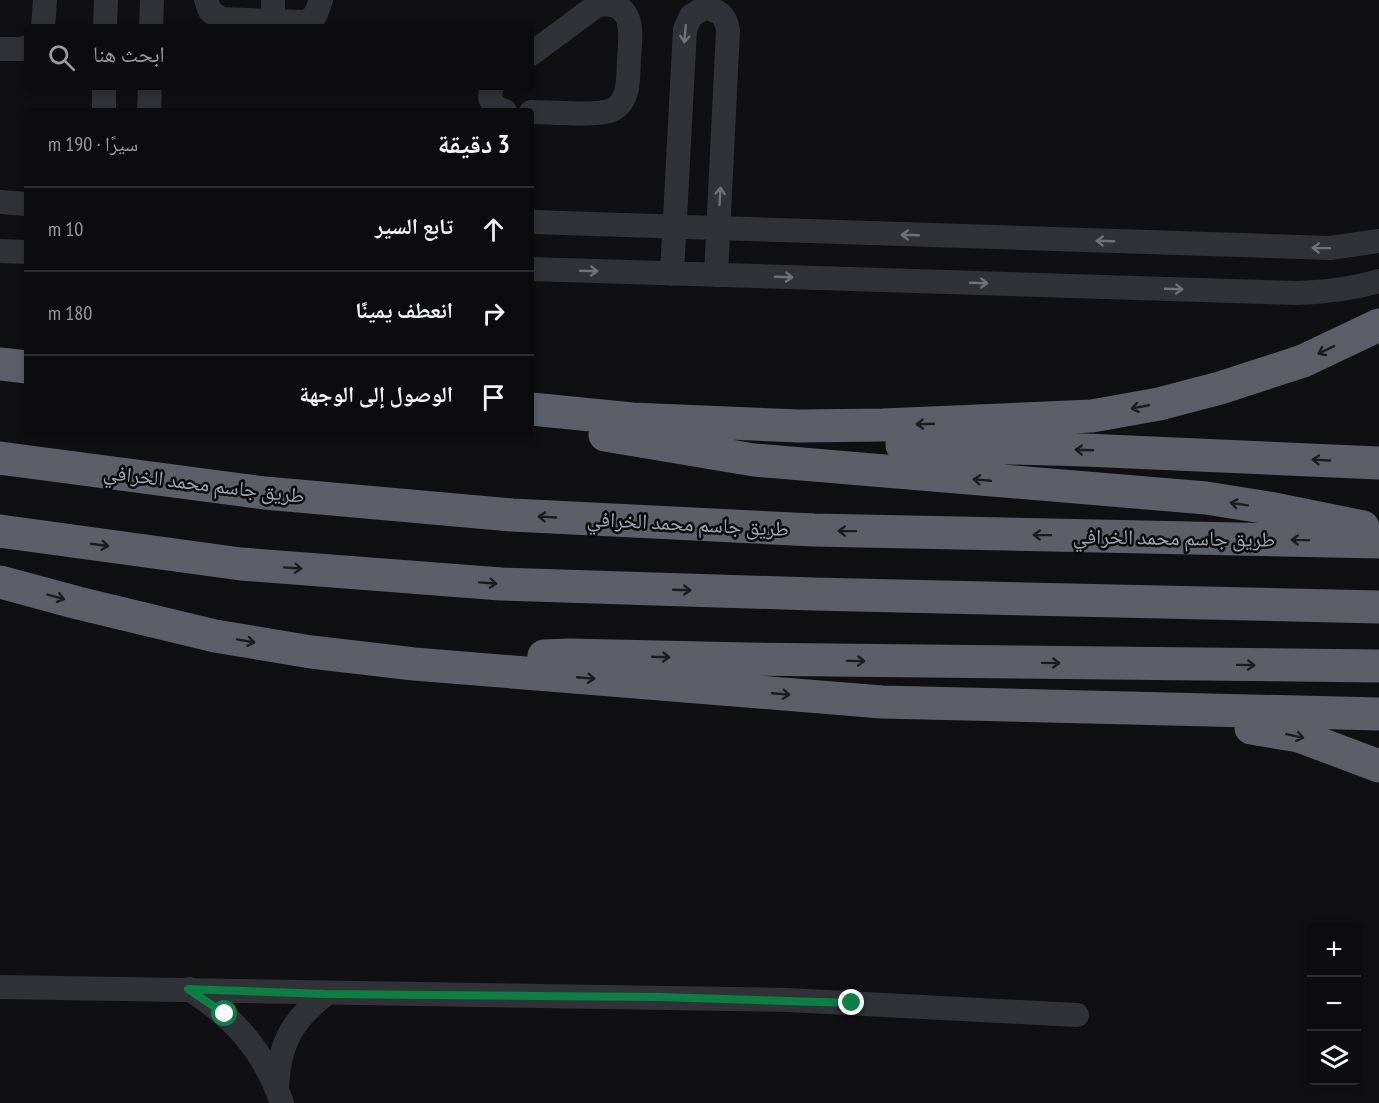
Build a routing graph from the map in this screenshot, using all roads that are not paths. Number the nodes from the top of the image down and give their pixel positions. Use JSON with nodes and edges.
{"nodes":[{"id":1,"x":45,"y":0,"type":"edge"},
{"id":2,"x":106,"y":0,"type":"edge"},
{"id":3,"x":152,"y":0,"type":"edge"},
{"id":4,"x":206,"y":0,"type":"edge"},
{"id":5,"x":321,"y":0,"type":"edge"},
{"id":6,"x":273,"y":11,"type":"edge"},
{"id":7,"x":43,"y":24,"type":"edge"},
{"id":8,"x":105,"y":24,"type":"edge"},
{"id":9,"x":151,"y":24,"type":"edge"},
{"id":10,"x":24,"y":48,"type":"edge"},
{"id":11,"x":0,"y":49,"type":"edge"},
{"id":12,"x":534,"y":52,"type":"edge"},
{"id":13,"x":104,"y":90,"type":"edge"},
{"id":14,"x":150,"y":90,"type":"edge"},
{"id":15,"x":104,"y":108,"type":"edge"},
{"id":16,"x":149,"y":108,"type":"edge"},
{"id":17,"x":534,"y":112,"type":"edge"},
{"id":18,"x":0,"y":202,"type":"edge"},
{"id":19,"x":24,"y":204,"type":"edge"},
{"id":20,"x":534,"y":222,"type":"edge"},
{"id":21,"x":675,"y":227,"type":"junction"},
{"id":22,"x":718,"y":228,"type":"junction"},
{"id":23,"x":1379,"y":241,"type":"edge"},
{"id":24,"x":0,"y":251,"type":"edge"},
{"id":25,"x":24,"y":252,"type":"edge"},
{"id":26,"x":534,"y":269,"type":"edge"},
{"id":27,"x":672,"y":274,"type":"junction"},
{"id":28,"x":716,"y":275,"type":"junction"},
{"id":29,"x":1379,"y":281,"type":"edge"},
{"id":30,"x":1379,"y":325,"type":"edge"},
{"id":31,"x":0,"y":364,"type":"edge"},
{"id":32,"x":24,"y":367,"type":"edge"},
{"id":33,"x":534,"y":409,"type":"edge"},
{"id":34,"x":632,"y":419,"type":"junction"},
{"id":35,"x":534,"y":423,"type":"edge"},
{"id":36,"x":0,"y":458,"type":"edge"},
{"id":37,"x":1379,"y":463,"type":"edge"},
{"id":38,"x":0,"y":531,"type":"edge"},
{"id":39,"x":1379,"y":531,"type":"edge"},
{"id":40,"x":1379,"y":542,"type":"edge"},
{"id":41,"x":0,"y":582,"type":"edge"},
{"id":42,"x":1379,"y":607,"type":"edge"},
{"id":43,"x":414,"y":664,"type":"junction"},
{"id":44,"x":1379,"y":666,"type":"edge"},
{"id":45,"x":1112,"y":708,"type":"junction"},
{"id":46,"x":1379,"y":714,"type":"edge"},
{"id":47,"x":1379,"y":766,"type":"edge"},
{"id":48,"x":0,"y":987,"type":"edge"},
{"id":49,"x":188,"y":989,"type":"junction"},
{"id":50,"x":326,"y":994,"type":"junction"},
{"id":51,"x":1077,"y":1015,"type":"dead end"},
{"id":52,"x":279,"y":1095,"type":"edge"}],
"edges":[{"from":1,"to":7,"type":"street"},
{"from":2,"to":8,"type":"street"},
{"from":3,"to":9,"type":"street"},
{"from":4,"to":6,"type":"street"},
{"from":5,"to":6,"type":"street"},
{"from":10,"to":11,"type":"street"},
{"from":12,"to":17,"type":"street"},
{"from":13,"to":15,"type":"street"},
{"from":14,"to":16,"type":"street"},
{"from":18,"to":19,"type":"street"},
{"from":20,"to":21,"type":"street"},
{"from":21,"to":22,"type":"street"},
{"from":22,"to":21,"type":"street","one_way":true},
{"from":21,"to":27,"type":"street"},
{"from":23,"to":22,"type":"street","one_way":true},
{"from":22,"to":28,"type":"street"},
{"from":24,"to":25,"type":"street"},
{"from":26,"to":27,"type":"street","one_way":true},
{"from":27,"to":28,"type":"street"},
{"from":28,"to":29,"type":"street","one_way":true},
{"from":30,"to":34,"type":"highway","one_way":true},
{"from":31,"to":32,"type":"highway"},
{"from":33,"to":34,"type":"highway"},
{"from":37,"to":34,"type":"highway","one_way":true},
{"from":39,"to":35,"type":"highway","one_way":true},
{"from":40,"to":36,"type":"highway","name":"طريق جاسم محمد الخرافي","one_way":true},
{"from":38,"to":42,"type":"highway","one_way":true},
{"from":41,"to":43,"type":"highway","one_way":true},
{"from":43,"to":44,"type":"highway","one_way":true},
{"from":43,"to":45,"type":"highway","one_way":true},
{"from":45,"to":46,"type":"highway"},
{"from":45,"to":47,"type":"highway","one_way":true},
{"from":48,"to":49,"type":"street"},
{"from":49,"to":50,"type":"street"},
{"from":49,"to":52,"type":"street"},
{"from":50,"to":51,"type":"street"},
{"from":50,"to":52,"type":"street"}]}
